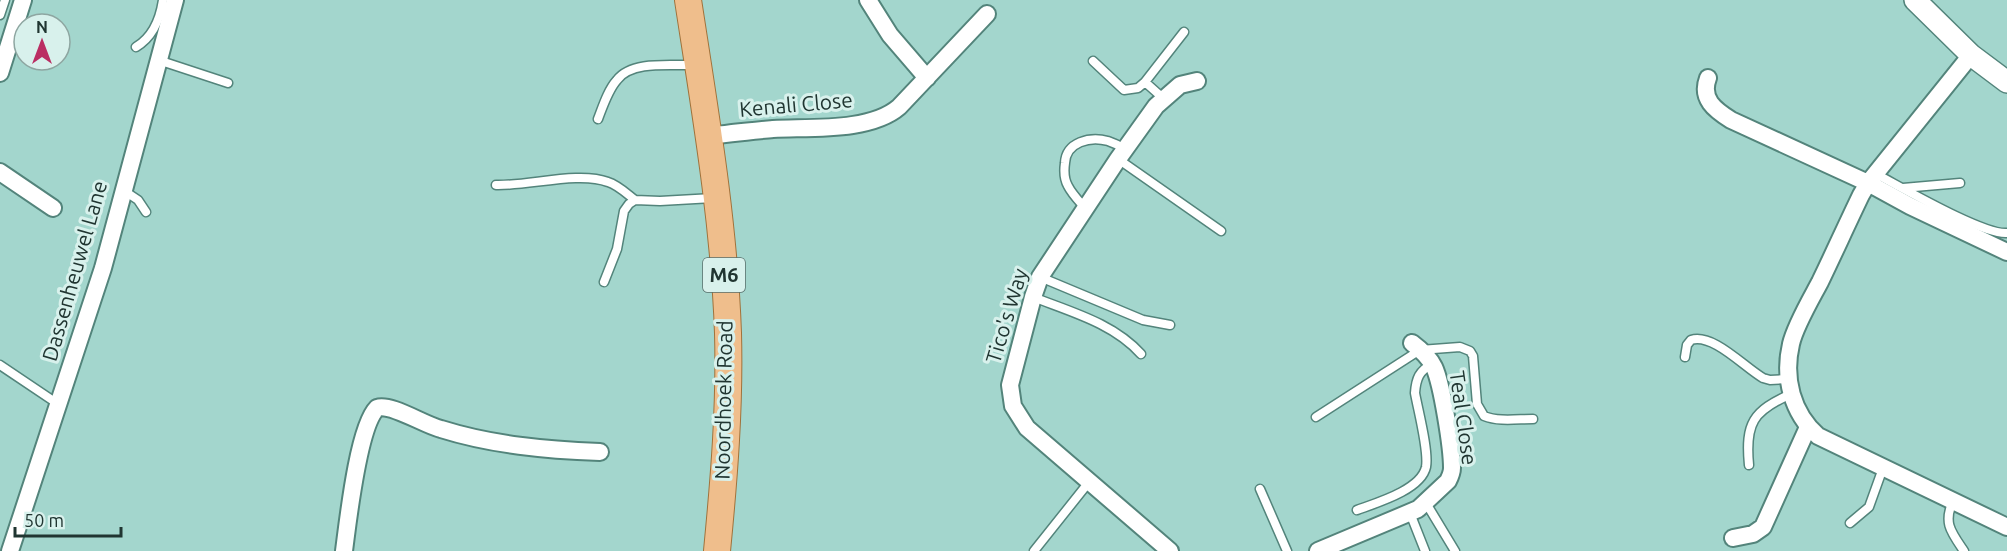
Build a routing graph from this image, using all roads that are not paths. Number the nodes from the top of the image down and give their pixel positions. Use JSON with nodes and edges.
{"nodes":[{"id":1,"x":5,"y":0,"type":"edge"},
{"id":2,"x":23,"y":0,"type":"edge"},
{"id":3,"x":163,"y":0,"type":"edge"},
{"id":4,"x":175,"y":0,"type":"edge"},
{"id":5,"x":688,"y":0,"type":"edge"},
{"id":6,"x":868,"y":0,"type":"edge"},
{"id":7,"x":1915,"y":0,"type":"edge"},
{"id":8,"x":987,"y":14,"type":"dead end"},
{"id":9,"x":0,"y":15,"type":"edge"},
{"id":10,"x":1184,"y":32,"type":"dead end"},
{"id":11,"x":136,"y":47,"type":"dead end"},
{"id":12,"x":1971,"y":55,"type":"junction"},
{"id":13,"x":158,"y":60,"type":"junction"},
{"id":14,"x":1093,"y":61,"type":"dead end"},
{"id":15,"x":698,"y":65,"type":"junction"},
{"id":16,"x":0,"y":72,"type":"edge"},
{"id":17,"x":927,"y":78,"type":"junction"},
{"id":18,"x":1708,"y":78,"type":"dead end"},
{"id":19,"x":1197,"y":81,"type":"dead end"},
{"id":20,"x":1145,"y":82,"type":"junction"},
{"id":21,"x":2007,"y":82,"type":"edge"},
{"id":22,"x":228,"y":83,"type":"dead end"},
{"id":23,"x":1164,"y":99,"type":"junction"},
{"id":24,"x":598,"y":119,"type":"dead end"},
{"id":25,"x":709,"y":136,"type":"junction"},
{"id":26,"x":1121,"y":154,"type":"junction"},
{"id":27,"x":0,"y":172,"type":"edge"},
{"id":28,"x":1872,"y":178,"type":"junction"},
{"id":29,"x":1960,"y":183,"type":"dead end"},
{"id":30,"x":496,"y":185,"type":"dead end"},
{"id":31,"x":1903,"y":188,"type":"junction"},
{"id":32,"x":123,"y":190,"type":"junction"},
{"id":33,"x":717,"y":197,"type":"junction"},
{"id":34,"x":635,"y":200,"type":"junction"},
{"id":35,"x":53,"y":208,"type":"dead end"},
{"id":36,"x":1085,"y":208,"type":"junction"},
{"id":37,"x":146,"y":212,"type":"dead end"},
{"id":38,"x":1221,"y":231,"type":"dead end"},
{"id":39,"x":2007,"y":233,"type":"edge"},
{"id":40,"x":2007,"y":252,"type":"edge"},
{"id":41,"x":1040,"y":278,"type":"junction"},
{"id":42,"x":604,"y":282,"type":"dead end"},
{"id":43,"x":1033,"y":297,"type":"junction"},
{"id":44,"x":1170,"y":326,"type":"dead end"},
{"id":45,"x":1416,"y":346,"type":"junction"},
{"id":46,"x":1141,"y":354,"type":"dead end"},
{"id":47,"x":1685,"y":357,"type":"dead end"},
{"id":48,"x":1432,"y":364,"type":"junction"},
{"id":49,"x":0,"y":365,"type":"edge"},
{"id":50,"x":1789,"y":387,"type":"junction"},
{"id":51,"x":58,"y":404,"type":"junction"},
{"id":52,"x":1316,"y":417,"type":"dead end"},
{"id":53,"x":1533,"y":418,"type":"dead end"},
{"id":54,"x":1808,"y":427,"type":"junction"},
{"id":55,"x":600,"y":452,"type":"dead end"},
{"id":56,"x":1749,"y":465,"type":"dead end"},
{"id":57,"x":1883,"y":468,"type":"junction"},
{"id":58,"x":1089,"y":482,"type":"junction"},
{"id":59,"x":1260,"y":489,"type":"dead end"},
{"id":60,"x":1953,"y":501,"type":"junction"},
{"id":61,"x":1426,"y":503,"type":"junction"},
{"id":62,"x":1357,"y":510,"type":"dead end"},
{"id":63,"x":1410,"y":513,"type":"junction"},
{"id":64,"x":1850,"y":523,"type":"dead end"},
{"id":65,"x":2007,"y":527,"type":"edge"},
{"id":66,"x":1733,"y":538,"type":"dead end"},
{"id":67,"x":10,"y":551,"type":"edge"},
{"id":68,"x":344,"y":551,"type":"edge"},
{"id":69,"x":717,"y":551,"type":"edge"},
{"id":70,"x":1035,"y":551,"type":"edge"},
{"id":71,"x":1170,"y":551,"type":"edge"},
{"id":72,"x":1287,"y":551,"type":"edge"},
{"id":73,"x":1318,"y":551,"type":"edge"},
{"id":74,"x":1425,"y":551,"type":"edge"},
{"id":75,"x":1455,"y":551,"type":"edge"},
{"id":76,"x":1964,"y":551,"type":"edge"}],
"edges":[{"from":1,"to":9,"type":"lane"},
{"from":2,"to":16,"type":"street"},
{"from":3,"to":11,"type":"lane"},
{"from":4,"to":13,"type":"street","name":"Dassenheuwel Lane"},
{"from":5,"to":15,"type":"main road","name":"Noordhoek Road","number":"M6"},
{"from":6,"to":17,"type":"street"},
{"from":7,"to":12,"type":"street"},
{"from":8,"to":17,"type":"street","name":"Kenali Close"},
{"from":10,"to":20,"type":"lane"},
{"from":12,"to":21,"type":"street"},
{"from":12,"to":28,"type":"street"},
{"from":13,"to":22,"type":"lane"},
{"from":13,"to":32,"type":"street","name":"Dassenheuwel Lane"},
{"from":14,"to":20,"type":"lane"},
{"from":15,"to":24,"type":"lane"},
{"from":15,"to":25,"type":"main road","name":"Noordhoek Road","number":"M6"},
{"from":17,"to":25,"type":"street","name":"Kenali Close"},
{"from":18,"to":28,"type":"street"},
{"from":19,"to":23,"type":"street","name":"Tico's Way"},
{"from":20,"to":23,"type":"lane"},
{"from":23,"to":26,"type":"street","name":"Tico's Way"},
{"from":25,"to":33,"type":"main road","name":"Noordhoek Road","number":"M6"},
{"from":26,"to":36,"type":"street","name":"Tico's Way"},
{"from":26,"to":36,"type":"lane"},
{"from":26,"to":38,"type":"lane"},
{"from":27,"to":35,"type":"street"},
{"from":28,"to":31,"type":"lane"},
{"from":28,"to":40,"type":"street"},
{"from":28,"to":50,"type":"street"},
{"from":29,"to":31,"type":"lane"},
{"from":30,"to":34,"type":"lane"},
{"from":31,"to":39,"type":"lane"},
{"from":32,"to":37,"type":"lane"},
{"from":32,"to":51,"type":"street","name":"Dassenheuwel Lane"},
{"from":33,"to":34,"type":"lane"},
{"from":33,"to":69,"type":"main road","name":"Noordhoek Road","number":"M6"},
{"from":34,"to":42,"type":"lane"},
{"from":36,"to":41,"type":"street","name":"Tico's Way"},
{"from":41,"to":43,"type":"street","name":"Tico's Way"},
{"from":41,"to":44,"type":"lane"},
{"from":43,"to":46,"type":"lane"},
{"from":43,"to":58,"type":"street","name":"Tico's Way"},
{"from":45,"to":48,"type":"street","name":"Teal Close"},
{"from":45,"to":52,"type":"lane"},
{"from":45,"to":53,"type":"lane","name":"Teal Close"},
{"from":47,"to":50,"type":"lane"},
{"from":48,"to":61,"type":"street","name":"Teal Close"},
{"from":48,"to":62,"type":"lane"},
{"from":49,"to":51,"type":"lane"},
{"from":50,"to":54,"type":"street"},
{"from":50,"to":56,"type":"lane"},
{"from":51,"to":67,"type":"street","name":"Dassenheuwel Lane"},
{"from":54,"to":57,"type":"street"},
{"from":54,"to":66,"type":"street"},
{"from":55,"to":68,"type":"street"},
{"from":57,"to":60,"type":"street"},
{"from":57,"to":64,"type":"lane"},
{"from":58,"to":70,"type":"lane"},
{"from":58,"to":71,"type":"street","name":"Tico's Way"},
{"from":59,"to":72,"type":"lane"},
{"from":60,"to":65,"type":"street"},
{"from":60,"to":76,"type":"lane"},
{"from":61,"to":63,"type":"street","name":"Teal Close"},
{"from":61,"to":75,"type":"lane"},
{"from":63,"to":73,"type":"street","name":"Teal Close"},
{"from":63,"to":74,"type":"lane"}]}
